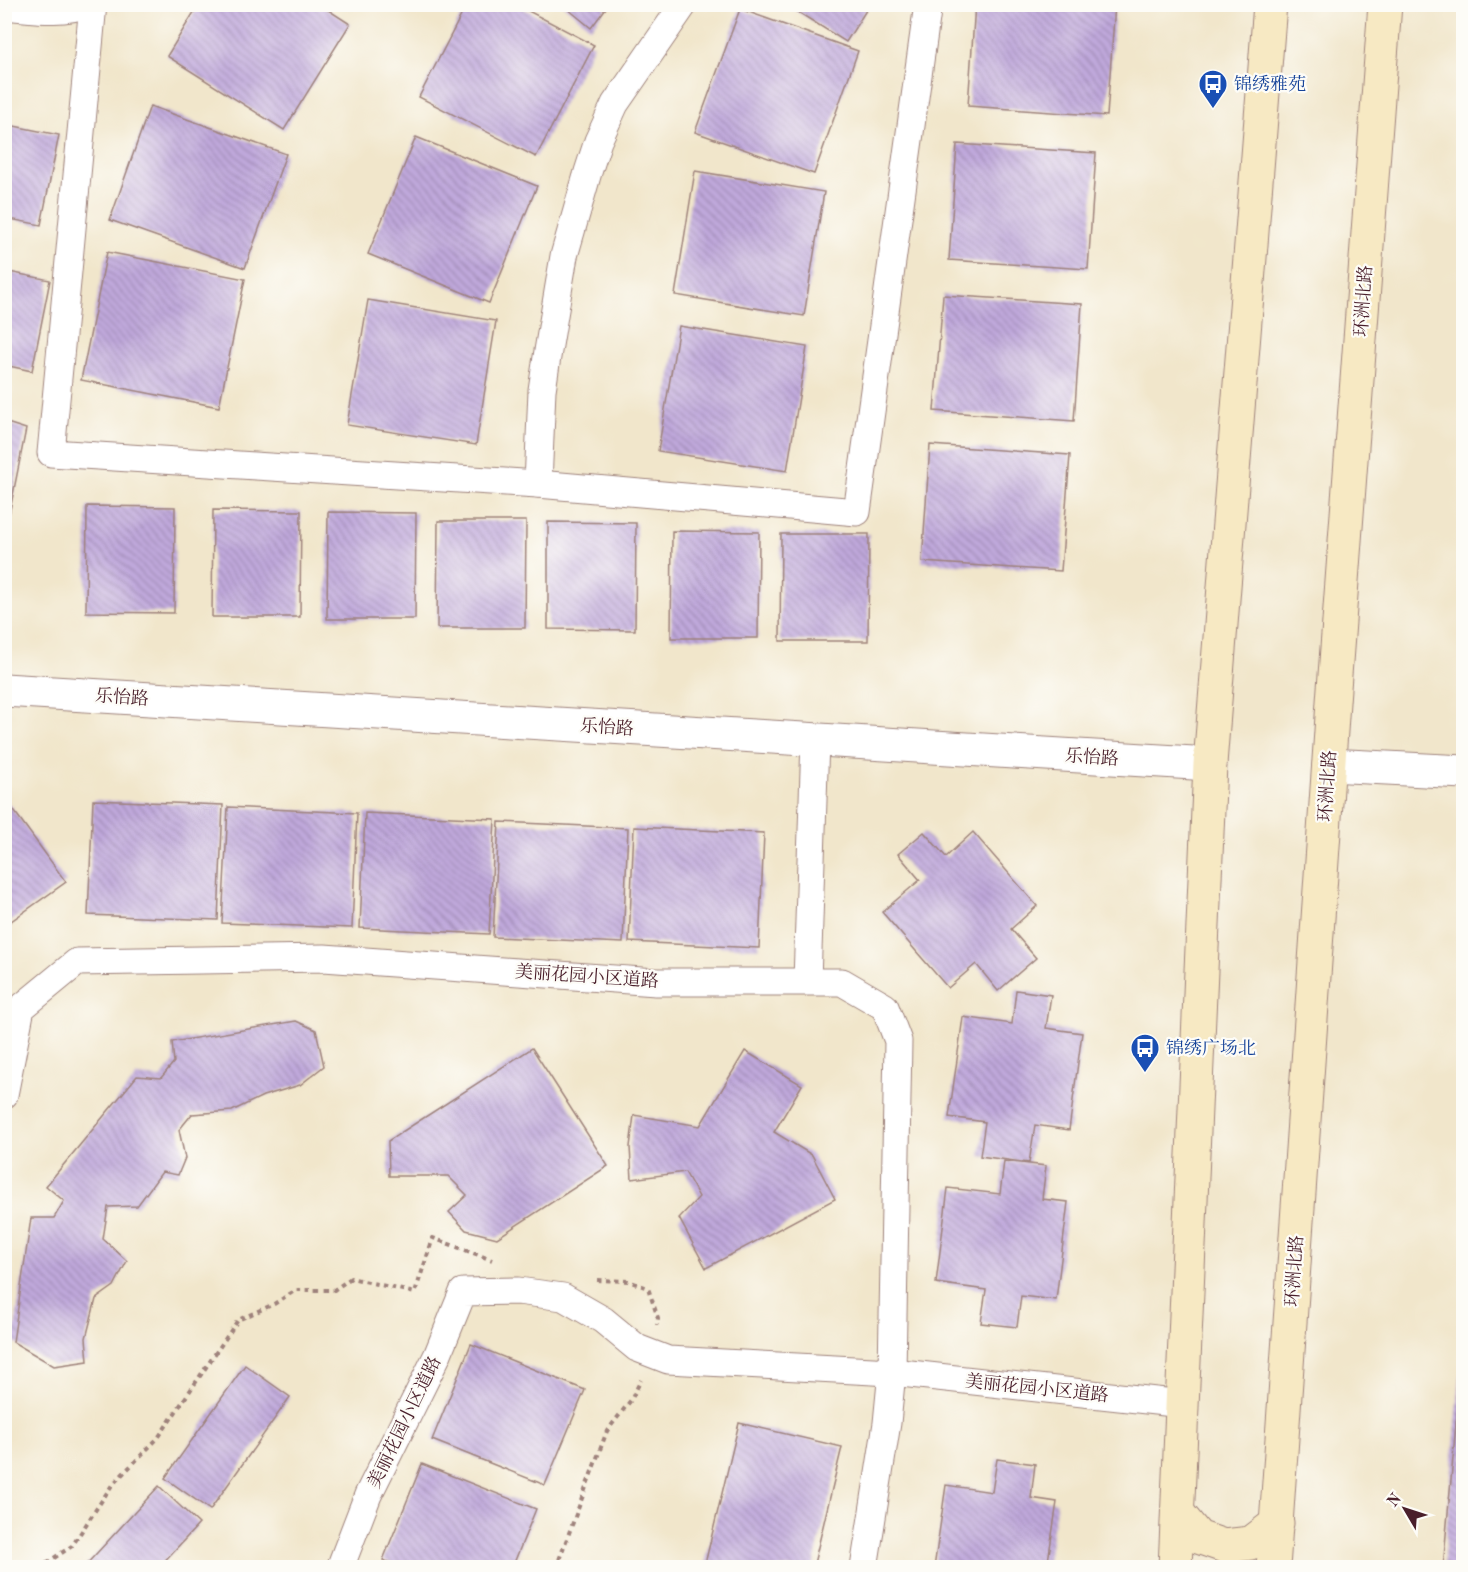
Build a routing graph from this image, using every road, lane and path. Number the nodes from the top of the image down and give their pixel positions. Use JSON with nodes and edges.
{"nodes":[{"id":1,"x":87,"y":4,"type":"edge"},
{"id":2,"x":93,"y":4,"type":"edge"},
{"id":3,"x":684,"y":4,"type":"edge"},
{"id":4,"x":928,"y":4,"type":"edge"},
{"id":5,"x":1270,"y":4,"type":"edge"},
{"id":6,"x":1385,"y":4,"type":"edge"},
{"id":7,"x":4,"y":6,"type":"edge"},
{"id":8,"x":538,"y":484,"type":"junction"},
{"id":9,"x":4,"y":690,"type":"edge"},
{"id":10,"x":815,"y":740,"type":"junction"},
{"id":11,"x":1210,"y":764,"type":"junction"},
{"id":12,"x":1329,"y":765,"type":"junction"},
{"id":13,"x":1464,"y":772,"type":"edge"},
{"id":14,"x":807,"y":981,"type":"junction"},
{"id":15,"x":4,"y":1095,"type":"edge"},
{"id":16,"x":493,"y":1260,"type":"dead end"},
{"id":17,"x":591,"y":1280,"type":"dead end"},
{"id":18,"x":653,"y":1354,"type":"junction"},
{"id":19,"x":892,"y":1372,"type":"junction"},
{"id":20,"x":1183,"y":1404,"type":"junction"},
{"id":21,"x":1178,"y":1514,"type":"junction"},
{"id":22,"x":1276,"y":1523,"type":"junction"},
{"id":23,"x":39,"y":1568,"type":"edge"},
{"id":24,"x":340,"y":1568,"type":"edge"},
{"id":25,"x":556,"y":1568,"type":"edge"},
{"id":26,"x":864,"y":1568,"type":"edge"},
{"id":27,"x":1175,"y":1568,"type":"edge"},
{"id":28,"x":1273,"y":1568,"type":"edge"}],
"edges":[{"from":1,"to":7,"type":"street"},
{"from":2,"to":8,"type":"street"},
{"from":3,"to":8,"type":"street"},
{"from":4,"to":8,"type":"street"},
{"from":5,"to":11,"type":"main road"},
{"from":6,"to":12,"type":"main road","name":"环洲北路"},
{"from":9,"to":10,"type":"street","name":"乐怡路"},
{"from":10,"to":11,"type":"street","name":"乐怡路"},
{"from":10,"to":14,"type":"street"},
{"from":11,"to":20,"type":"main road"},
{"from":12,"to":13,"type":"street"},
{"from":12,"to":22,"type":"main road","name":"环洲北路"},
{"from":14,"to":15,"type":"street","name":"美丽花园小区道路"},
{"from":14,"to":19,"type":"street","name":"美丽花园小区道路"},
{"from":16,"to":23,"type":"path"},
{"from":17,"to":18,"type":"path"},
{"from":18,"to":19,"type":"street","name":"美丽花园小区道路"},
{"from":18,"to":24,"type":"street","name":"美丽花园小区道路"},
{"from":18,"to":25,"type":"path"},
{"from":19,"to":20,"type":"street","name":"美丽花园小区道路"},
{"from":19,"to":26,"type":"street","name":"美丽花园小区道路"},
{"from":20,"to":21,"type":"main road"},
{"from":21,"to":22,"type":"main road"},
{"from":21,"to":27,"type":"main road"},
{"from":22,"to":28,"type":"main road","name":"环洲北路"}]}
